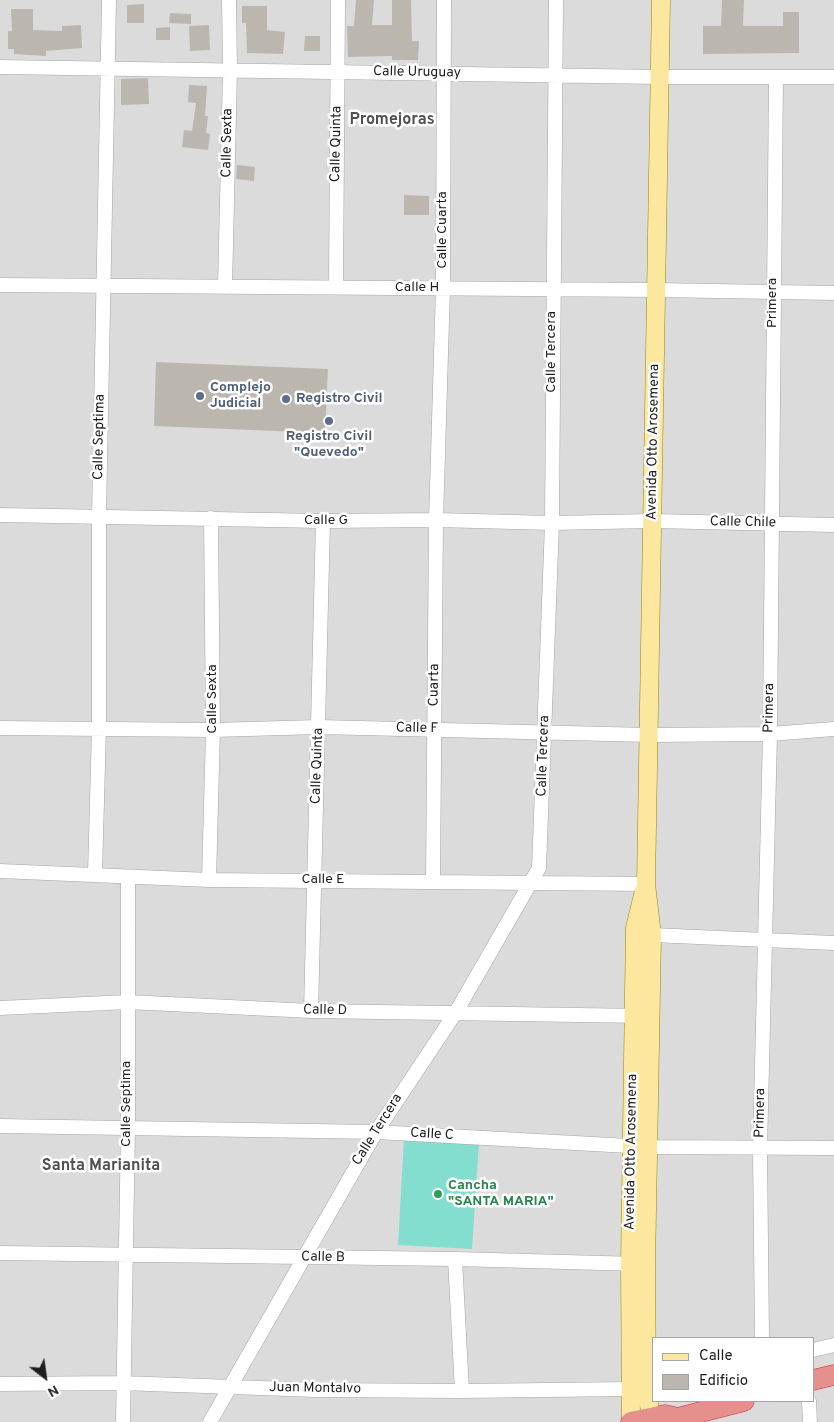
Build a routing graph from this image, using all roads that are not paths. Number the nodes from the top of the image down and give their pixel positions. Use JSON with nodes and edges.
{"nodes":[{"id":1,"x":108,"y":0,"type":"edge"},
{"id":2,"x":229,"y":0,"type":"edge"},
{"id":3,"x":338,"y":0,"type":"edge"},
{"id":4,"x":444,"y":0,"type":"edge"},
{"id":5,"x":556,"y":0,"type":"edge"},
{"id":6,"x":661,"y":0,"type":"edge"},
{"id":7,"x":0,"y":66,"type":"edge"},
{"id":8,"x":107,"y":68,"type":"junction"},
{"id":9,"x":230,"y":70,"type":"junction"},
{"id":10,"x":338,"y":72,"type":"junction"},
{"id":11,"x":444,"y":73,"type":"junction"},
{"id":12,"x":555,"y":75,"type":"junction"},
{"id":13,"x":660,"y":77,"type":"junction"},
{"id":14,"x":834,"y":77,"type":"edge"},
{"id":15,"x":776,"y":78,"type":"junction"},
{"id":16,"x":0,"y":285,"type":"edge"},
{"id":17,"x":103,"y":286,"type":"junction"},
{"id":18,"x":225,"y":286,"type":"junction"},
{"id":19,"x":336,"y":287,"type":"junction"},
{"id":20,"x":443,"y":288,"type":"junction"},
{"id":21,"x":552,"y":289,"type":"junction"},
{"id":22,"x":656,"y":290,"type":"junction"},
{"id":23,"x":773,"y":292,"type":"junction"},
{"id":24,"x":834,"y":293,"type":"edge"},
{"id":25,"x":0,"y":515,"type":"edge"},
{"id":26,"x":99,"y":516,"type":"junction"},
{"id":27,"x":212,"y":518,"type":"junction"},
{"id":28,"x":436,"y":520,"type":"junction"},
{"id":29,"x":323,"y":521,"type":"junction"},
{"id":30,"x":652,"y":521,"type":"junction"},
{"id":31,"x":552,"y":523,"type":"junction"},
{"id":32,"x":772,"y":524,"type":"junction"},
{"id":33,"x":834,"y":525,"type":"edge"},
{"id":34,"x":319,"y":727,"type":"junction"},
{"id":35,"x":0,"y":728,"type":"edge"},
{"id":36,"x":99,"y":728,"type":"junction"},
{"id":37,"x":435,"y":729,"type":"junction"},
{"id":38,"x":834,"y":729,"type":"edge"},
{"id":39,"x":213,"y":730,"type":"junction"},
{"id":40,"x":545,"y":733,"type":"junction"},
{"id":41,"x":649,"y":734,"type":"junction"},
{"id":42,"x":770,"y":734,"type":"junction"},
{"id":43,"x":0,"y":871,"type":"edge"},
{"id":44,"x":95,"y":874,"type":"junction"},
{"id":45,"x":128,"y":877,"type":"junction"},
{"id":46,"x":209,"y":880,"type":"junction"},
{"id":47,"x":314,"y":880,"type":"junction"},
{"id":48,"x":432,"y":880,"type":"junction"},
{"id":49,"x":532,"y":882,"type":"junction"},
{"id":50,"x":646,"y":884,"type":"junction"},
{"id":51,"x":652,"y":935,"type":"junction"},
{"id":52,"x":765,"y":940,"type":"junction"},
{"id":53,"x":834,"y":943,"type":"edge"},
{"id":54,"x":128,"y":1002,"type":"junction"},
{"id":55,"x":0,"y":1008,"type":"edge"},
{"id":56,"x":311,"y":1011,"type":"junction"},
{"id":57,"x":456,"y":1012,"type":"junction"},
{"id":58,"x":643,"y":1016,"type":"junction"},
{"id":59,"x":0,"y":1126,"type":"edge"},
{"id":60,"x":128,"y":1127,"type":"junction"},
{"id":61,"x":376,"y":1132,"type":"junction"},
{"id":62,"x":639,"y":1146,"type":"junction"},
{"id":63,"x":834,"y":1148,"type":"edge"},
{"id":64,"x":760,"y":1149,"type":"junction"},
{"id":65,"x":0,"y":1253,"type":"edge"},
{"id":66,"x":124,"y":1256,"type":"junction"},
{"id":67,"x":304,"y":1257,"type":"junction"},
{"id":68,"x":455,"y":1259,"type":"junction"},
{"id":69,"x":638,"y":1264,"type":"junction"},
{"id":70,"x":762,"y":1337,"type":"edge"},
{"id":71,"x":834,"y":1345,"type":"edge"},
{"id":72,"x":814,"y":1350,"type":"edge"},
{"id":73,"x":834,"y":1375,"type":"edge"},
{"id":74,"x":814,"y":1380,"type":"edge"},
{"id":75,"x":122,"y":1383,"type":"junction"},
{"id":76,"x":0,"y":1384,"type":"edge"},
{"id":77,"x":229,"y":1387,"type":"junction"},
{"id":78,"x":643,"y":1388,"type":"edge"},
{"id":79,"x":462,"y":1391,"type":"junction"},
{"id":80,"x":742,"y":1402,"type":"edge"},
{"id":81,"x":809,"y":1402,"type":"edge"},
{"id":82,"x":716,"y":1416,"type":"edge"},
{"id":83,"x":675,"y":1420,"type":"edge"},
{"id":84,"x":639,"y":1421,"type":"edge"},
{"id":85,"x":123,"y":1422,"type":"edge"},
{"id":86,"x":210,"y":1422,"type":"edge"},
{"id":87,"x":810,"y":1422,"type":"edge"}],
"edges":[{"from":1,"to":8,"type":"street","name":"Calle Septima"},
{"from":2,"to":9,"type":"street","name":"Calle Sexta"},
{"from":3,"to":10,"type":"street","name":"Calle Quinta"},
{"from":4,"to":11,"type":"street","name":"Calle Cuarta"},
{"from":5,"to":12,"type":"street","name":"Calle Tercera"},
{"from":6,"to":13,"type":"main road","name":"Avenida Otto Arosemena"},
{"from":7,"to":8,"type":"street","name":"Calle Uruguay"},
{"from":8,"to":9,"type":"street","name":"Calle Uruguay"},
{"from":8,"to":17,"type":"street","name":"Calle Septima"},
{"from":9,"to":10,"type":"street","name":"Calle Uruguay"},
{"from":9,"to":18,"type":"street","name":"Calle Sexta"},
{"from":10,"to":11,"type":"street","name":"Calle Uruguay"},
{"from":10,"to":19,"type":"street","name":"Calle Quinta"},
{"from":11,"to":12,"type":"street","name":"Calle Uruguay"},
{"from":11,"to":20,"type":"street","name":"Calle Cuarta"},
{"from":12,"to":13,"type":"street","name":"Calle Uruguay"},
{"from":12,"to":21,"type":"street","name":"Calle Tercera"},
{"from":13,"to":15,"type":"street","name":"Calle Uruguay"},
{"from":13,"to":22,"type":"main road","name":"Avenida Otto Arosemena"},
{"from":14,"to":15,"type":"street","name":"Calle Uruguay"},
{"from":15,"to":23,"type":"street","name":"Primera"},
{"from":16,"to":17,"type":"street","name":"Calle H"},
{"from":17,"to":18,"type":"street","name":"Calle H"},
{"from":17,"to":26,"type":"street","name":"Calle Septima"},
{"from":18,"to":19,"type":"street","name":"Calle H"},
{"from":19,"to":20,"type":"street","name":"Calle H"},
{"from":20,"to":21,"type":"street","name":"Calle H"},
{"from":20,"to":28,"type":"street","name":"Calle Cuarta"},
{"from":21,"to":22,"type":"street","name":"Calle H"},
{"from":21,"to":31,"type":"street","name":"Calle Tercera"},
{"from":22,"to":23,"type":"street","name":"Calle H"},
{"from":22,"to":30,"type":"main road","name":"Avenida Otto Arosemena"},
{"from":23,"to":24,"type":"street","name":"Calle H"},
{"from":23,"to":32,"type":"street","name":"Primera"},
{"from":25,"to":26,"type":"street","name":"Calle G"},
{"from":26,"to":27,"type":"street","name":"Calle G"},
{"from":26,"to":36,"type":"street","name":"Calle Septima"},
{"from":27,"to":29,"type":"street","name":"Calle G"},
{"from":27,"to":39,"type":"street","name":"Calle Sexta"},
{"from":28,"to":29,"type":"street","name":"Calle G"},
{"from":28,"to":31,"type":"street","name":"Calle G"},
{"from":28,"to":37,"type":"street","name":"Cuarta"},
{"from":29,"to":34,"type":"street","name":"Calle Quinta"},
{"from":30,"to":31,"type":"street","name":"Calle G"},
{"from":30,"to":32,"type":"street","name":"Calle Chile"},
{"from":30,"to":41,"type":"main road","name":"Avenida Otto Arosemena"},
{"from":31,"to":40,"type":"street","name":"Calle Tercera"},
{"from":32,"to":33,"type":"street","name":"Calle Chile"},
{"from":32,"to":42,"type":"street","name":"Primera"},
{"from":34,"to":37,"type":"street","name":"Calle F"},
{"from":34,"to":39,"type":"street","name":"Calle F"},
{"from":34,"to":47,"type":"street","name":"Calle Quinta"},
{"from":35,"to":36,"type":"street","name":"Calle F"},
{"from":36,"to":39,"type":"street","name":"Calle F"},
{"from":36,"to":44,"type":"street","name":"Calle Septima"},
{"from":37,"to":40,"type":"street","name":"Calle F"},
{"from":37,"to":48,"type":"street","name":"Cuarta"},
{"from":38,"to":42,"type":"street","name":"Calle F"},
{"from":39,"to":46,"type":"street","name":"Calle Sexta"},
{"from":40,"to":41,"type":"street","name":"Calle F"},
{"from":40,"to":49,"type":"street","name":"Calle Tercera"},
{"from":41,"to":42,"type":"street","name":"Calle F"},
{"from":41,"to":50,"type":"main road","name":"Avenida Otto Arosemena"},
{"from":42,"to":52,"type":"street","name":"Primera"},
{"from":43,"to":44,"type":"street","name":"Calle E"},
{"from":44,"to":45,"type":"street","name":"Calle E"},
{"from":45,"to":46,"type":"street","name":"Calle E"},
{"from":45,"to":54,"type":"street","name":"Calle Septima"},
{"from":46,"to":47,"type":"street","name":"Calle E"},
{"from":47,"to":48,"type":"street","name":"Calle E"},
{"from":47,"to":56,"type":"street","name":"Calle Quinta"},
{"from":48,"to":49,"type":"street","name":"Calle E"},
{"from":49,"to":50,"type":"street","name":"Calle E"},
{"from":49,"to":57,"type":"street","name":"Calle Tercera"},
{"from":50,"to":51,"type":"main road","name":"Avenida Otto Arosemena"},
{"from":50,"to":58,"type":"main road","name":"Avenida Otto Arosemena"},
{"from":51,"to":52,"type":"street"},
{"from":51,"to":58,"type":"main road","name":"Avenida Otto Arosemena"},
{"from":52,"to":53,"type":"street"},
{"from":52,"to":64,"type":"street","name":"Primera"},
{"from":54,"to":55,"type":"street","name":"Calle D"},
{"from":54,"to":56,"type":"street","name":"Calle D"},
{"from":54,"to":60,"type":"street","name":"Calle Septima"},
{"from":56,"to":57,"type":"street","name":"Calle D"},
{"from":57,"to":58,"type":"street","name":"Calle D"},
{"from":57,"to":61,"type":"street","name":"Calle Tercera"},
{"from":58,"to":62,"type":"main road","name":"Avenida Otto Arosemena"},
{"from":59,"to":60,"type":"street","name":"Calle C"},
{"from":60,"to":61,"type":"street","name":"Calle C"},
{"from":60,"to":66,"type":"street","name":"Calle Septima"},
{"from":61,"to":62,"type":"street","name":"Calle C"},
{"from":61,"to":67,"type":"street","name":"Calle Tercera"},
{"from":62,"to":64,"type":"street","name":"Calle C"},
{"from":62,"to":69,"type":"main road","name":"Avenida Otto Arosemena"},
{"from":63,"to":64,"type":"street","name":"Calle C"},
{"from":64,"to":70,"type":"street","name":"Primera"},
{"from":65,"to":66,"type":"street","name":"Calle B"},
{"from":66,"to":67,"type":"street","name":"Calle B"},
{"from":66,"to":75,"type":"street","name":"Calle Septima"},
{"from":67,"to":68,"type":"street","name":"Calle B"},
{"from":67,"to":77,"type":"street","name":"Calle Tercera"},
{"from":68,"to":69,"type":"street","name":"Calle B"},
{"from":68,"to":79,"type":"street"},
{"from":69,"to":78,"type":"main road","name":"Avenida Otto Arosemena"},
{"from":71,"to":72,"type":"street"},
{"from":73,"to":74,"type":"highway"},
{"from":75,"to":76,"type":"street","name":"Juan Montalvo"},
{"from":75,"to":77,"type":"street","name":"Juan Montalvo"},
{"from":75,"to":85,"type":"street","name":"Calle Septima"},
{"from":77,"to":79,"type":"street","name":"Juan Montalvo"},
{"from":77,"to":86,"type":"street","name":"Calle Tercera"},
{"from":78,"to":79,"type":"street","name":"Juan Montalvo"},
{"from":78,"to":84,"type":"main road","name":"Avenida Otto Arosemena"},
{"from":80,"to":82,"type":"highway"},
{"from":81,"to":87,"type":"street"},
{"from":82,"to":83,"type":"highway"},
{"from":83,"to":84,"type":"highway"}]}
